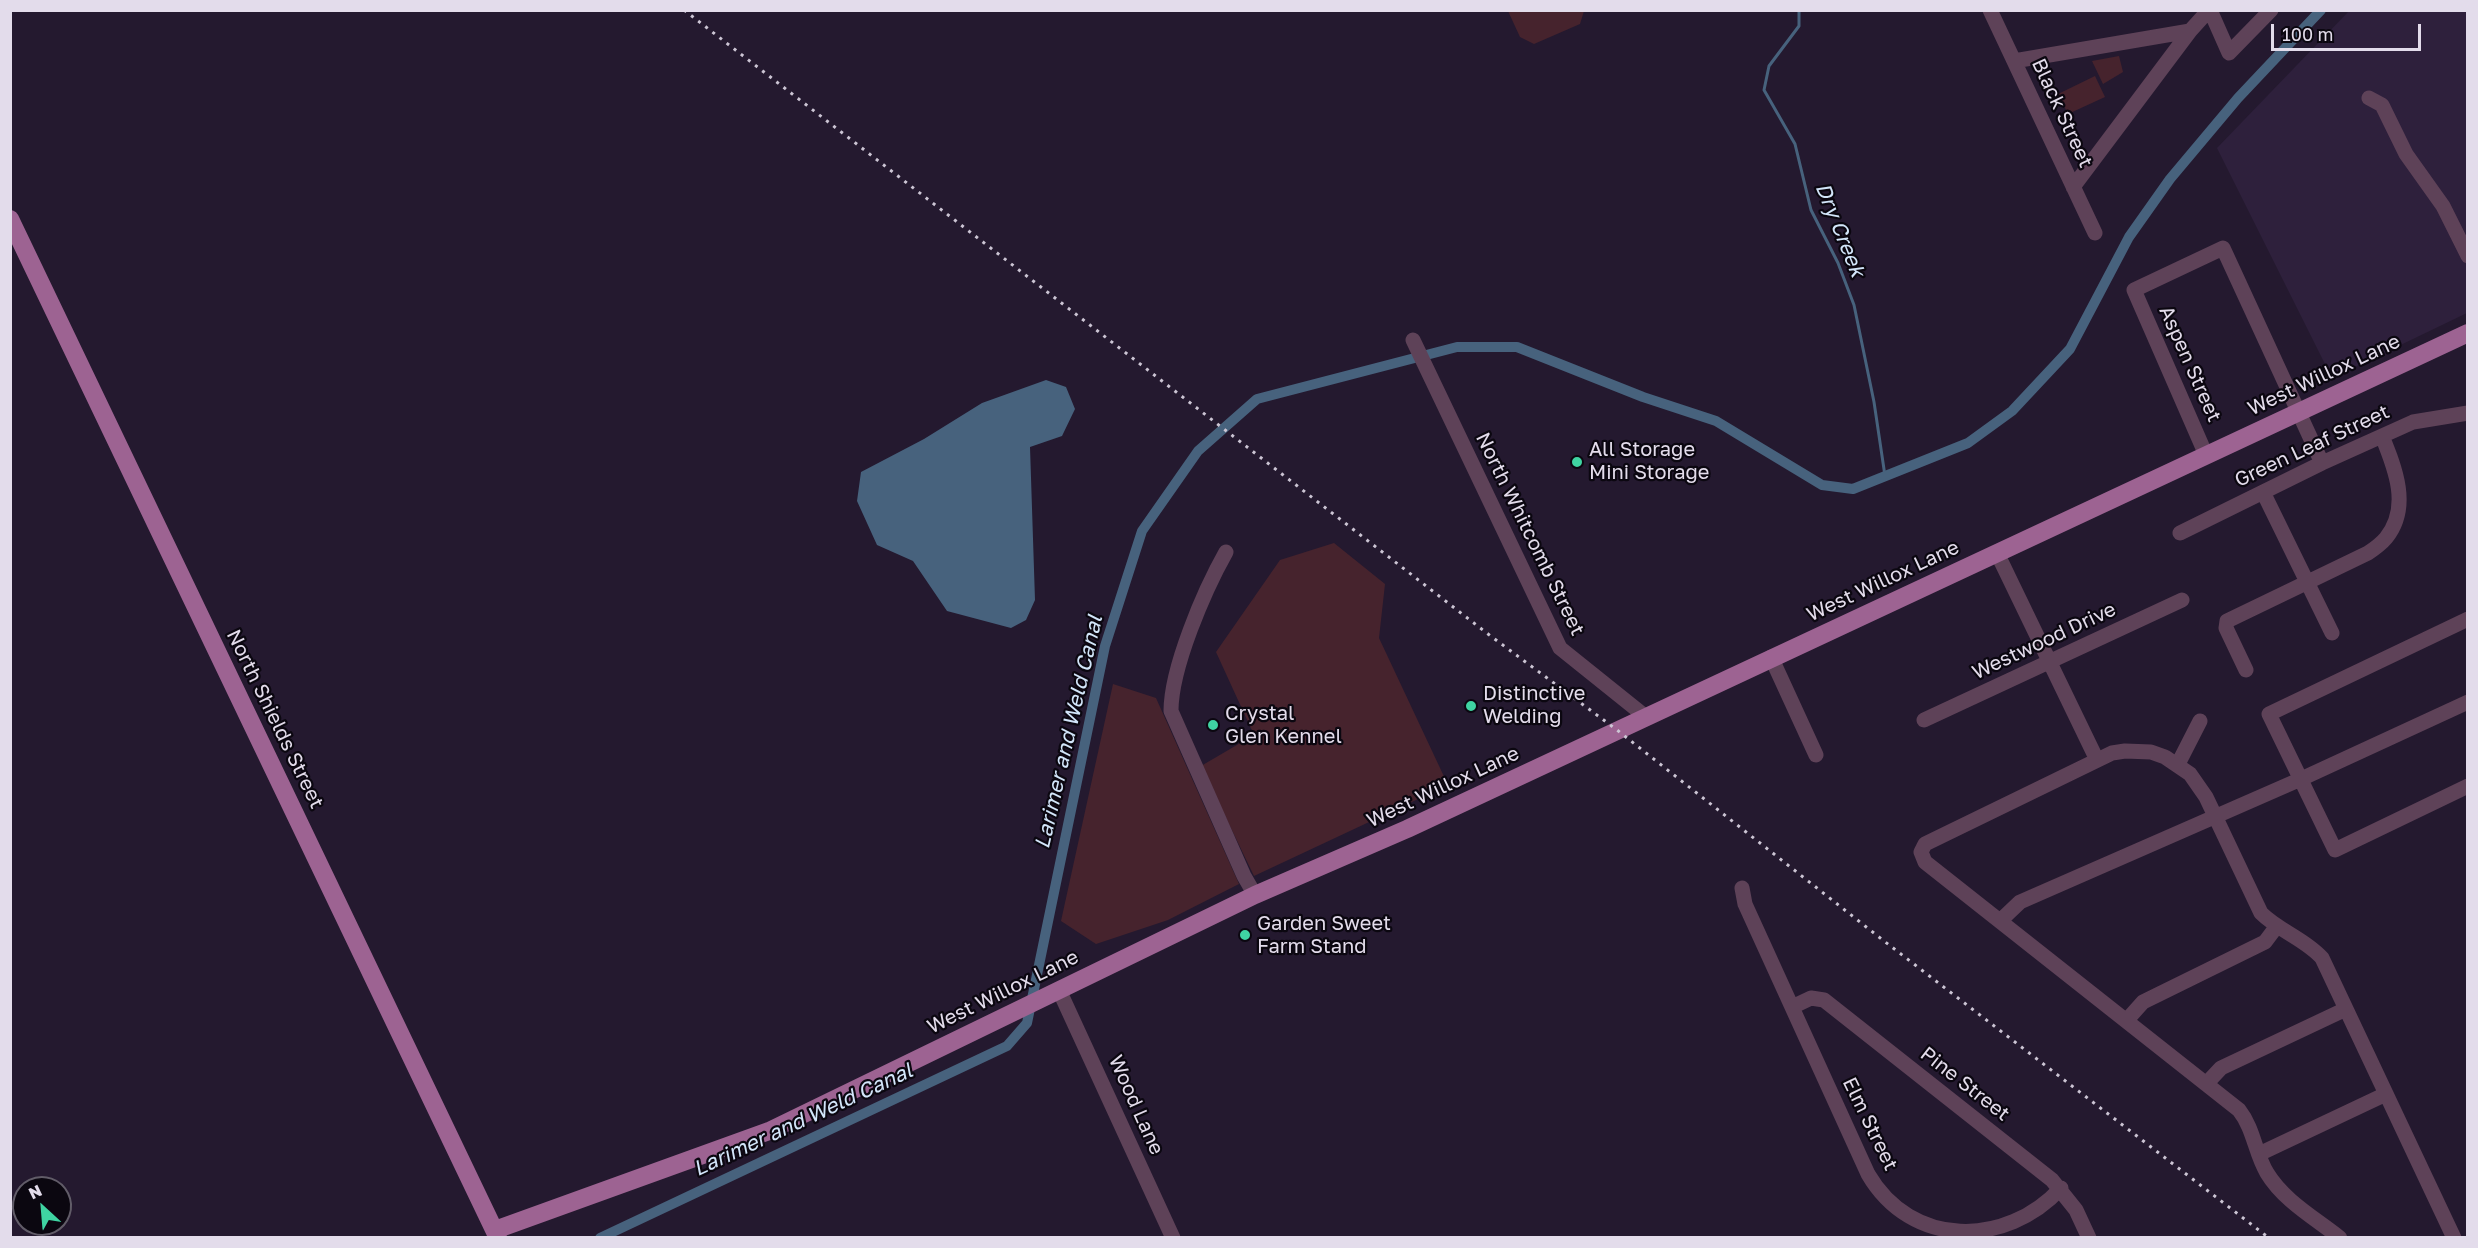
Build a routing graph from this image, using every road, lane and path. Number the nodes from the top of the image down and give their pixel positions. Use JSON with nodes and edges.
{"nodes":[{"id":1,"x":1990,"y":10,"type":"edge"},
{"id":2,"x":2209,"y":10,"type":"edge"},
{"id":3,"x":2271,"y":10,"type":"edge"},
{"id":4,"x":2190,"y":31,"type":"junction"},
{"id":5,"x":2014,"y":61,"type":"junction"},
{"id":6,"x":2369,"y":98,"type":"dead end"},
{"id":7,"x":2073,"y":187,"type":"junction"},
{"id":8,"x":10,"y":219,"type":"edge"},
{"id":9,"x":2096,"y":233,"type":"dead end"},
{"id":10,"x":2468,"y":256,"type":"edge"},
{"id":11,"x":2468,"y":333,"type":"edge"},
{"id":12,"x":1413,"y":340,"type":"dead end"},
{"id":13,"x":2299,"y":411,"type":"junction"},
{"id":14,"x":2468,"y":413,"type":"edge"},
{"id":15,"x":2382,"y":436,"type":"junction"},
{"id":16,"x":2206,"y":455,"type":"junction"},
{"id":17,"x":2322,"y":463,"type":"junction"},
{"id":18,"x":2263,"y":492,"type":"junction"},
{"id":19,"x":2180,"y":533,"type":"dead end"},
{"id":20,"x":1226,"y":552,"type":"dead end"},
{"id":21,"x":1997,"y":553,"type":"junction"},
{"id":22,"x":2307,"y":582,"type":"junction"},
{"id":23,"x":2182,"y":600,"type":"dead end"},
{"id":24,"x":2468,"y":620,"type":"edge"},
{"id":25,"x":2332,"y":633,"type":"dead end"},
{"id":26,"x":1771,"y":657,"type":"junction"},
{"id":27,"x":2051,"y":661,"type":"junction"},
{"id":28,"x":2246,"y":670,"type":"dead end"},
{"id":29,"x":2468,"y":702,"type":"edge"},
{"id":30,"x":1646,"y":717,"type":"junction"},
{"id":31,"x":1924,"y":720,"type":"dead end"},
{"id":32,"x":2200,"y":721,"type":"dead end"},
{"id":33,"x":1816,"y":755,"type":"dead end"},
{"id":34,"x":2097,"y":760,"type":"junction"},
{"id":35,"x":2178,"y":764,"type":"junction"},
{"id":36,"x":2301,"y":779,"type":"junction"},
{"id":37,"x":2468,"y":786,"type":"edge"},
{"id":38,"x":2213,"y":816,"type":"junction"},
{"id":39,"x":1742,"y":888,"type":"dead end"},
{"id":40,"x":1254,"y":896,"type":"junction"},
{"id":41,"x":2000,"y":921,"type":"junction"},
{"id":42,"x":2277,"y":926,"type":"junction"},
{"id":43,"x":1059,"y":990,"type":"junction"},
{"id":44,"x":1792,"y":1007,"type":"junction"},
{"id":45,"x":2346,"y":1009,"type":"junction"},
{"id":46,"x":2126,"y":1021,"type":"junction"},
{"id":47,"x":2206,"y":1084,"type":"junction"},
{"id":48,"x":2386,"y":1094,"type":"junction"},
{"id":49,"x":2259,"y":1154,"type":"junction"},
{"id":50,"x":2061,"y":1188,"type":"junction"},
{"id":51,"x":497,"y":1234,"type":"edge"},
{"id":52,"x":1984,"y":1234,"type":"edge"},
{"id":53,"x":1173,"y":1238,"type":"edge"},
{"id":54,"x":2089,"y":1238,"type":"edge"},
{"id":55,"x":2340,"y":1238,"type":"edge"},
{"id":56,"x":2454,"y":1238,"type":"edge"}],
"edges":[{"from":1,"to":5,"type":"street","name":"Black Street"},
{"from":2,"to":3,"type":"street"},
{"from":2,"to":4,"type":"street"},
{"from":4,"to":5,"type":"street"},
{"from":4,"to":7,"type":"street"},
{"from":5,"to":7,"type":"street","name":"Black Street"},
{"from":6,"to":10,"type":"street"},
{"from":7,"to":9,"type":"street","name":"Black Street"},
{"from":8,"to":51,"type":"main road","name":"North Shields Street"},
{"from":11,"to":13,"type":"main road","name":"West Willox Lane"},
{"from":12,"to":30,"type":"street","name":"North Whitcomb Street"},
{"from":13,"to":16,"type":"main road","name":"West Willox Lane"},
{"from":13,"to":16,"type":"street","name":"Aspen Street"},
{"from":13,"to":17,"type":"street"},
{"from":14,"to":15,"type":"street","name":"Green Leaf Street"},
{"from":15,"to":17,"type":"street","name":"Green Leaf Street"},
{"from":15,"to":22,"type":"street"},
{"from":16,"to":21,"type":"main road","name":"West Willox Lane"},
{"from":17,"to":18,"type":"street","name":"Green Leaf Street"},
{"from":18,"to":19,"type":"street","name":"Green Leaf Street"},
{"from":18,"to":22,"type":"street"},
{"from":20,"to":40,"type":"street"},
{"from":21,"to":26,"type":"main road","name":"West Willox Lane"},
{"from":21,"to":27,"type":"street"},
{"from":22,"to":25,"type":"street"},
{"from":22,"to":28,"type":"street"},
{"from":23,"to":27,"type":"street","name":"Westwood Drive"},
{"from":24,"to":36,"type":"street"},
{"from":26,"to":30,"type":"main road","name":"West Willox Lane"},
{"from":26,"to":33,"type":"street"},
{"from":27,"to":31,"type":"street","name":"Westwood Drive"},
{"from":27,"to":34,"type":"street"},
{"from":29,"to":36,"type":"street"},
{"from":30,"to":40,"type":"main road","name":"West Willox Lane"},
{"from":32,"to":35,"type":"street"},
{"from":34,"to":35,"type":"street"},
{"from":34,"to":41,"type":"street"},
{"from":35,"to":38,"type":"street"},
{"from":36,"to":37,"type":"street"},
{"from":36,"to":38,"type":"street"},
{"from":38,"to":41,"type":"street"},
{"from":38,"to":42,"type":"street"},
{"from":39,"to":44,"type":"street","name":"Elm Street"},
{"from":40,"to":43,"type":"main road","name":"West Willox Lane"},
{"from":41,"to":46,"type":"street"},
{"from":42,"to":45,"type":"street"},
{"from":42,"to":46,"type":"street"},
{"from":43,"to":51,"type":"main road","name":"West Willox Lane"},
{"from":43,"to":53,"type":"street","name":"Wood Lane"},
{"from":44,"to":50,"type":"street","name":"Pine Street"},
{"from":44,"to":52,"type":"street","name":"Elm Street"},
{"from":45,"to":47,"type":"street"},
{"from":45,"to":48,"type":"street"},
{"from":46,"to":47,"type":"street"},
{"from":47,"to":49,"type":"street"},
{"from":48,"to":49,"type":"street"},
{"from":48,"to":56,"type":"street"},
{"from":49,"to":55,"type":"street"},
{"from":50,"to":52,"type":"street","name":"Elm Street"},
{"from":50,"to":54,"type":"street","name":"Pine Street"}]}
